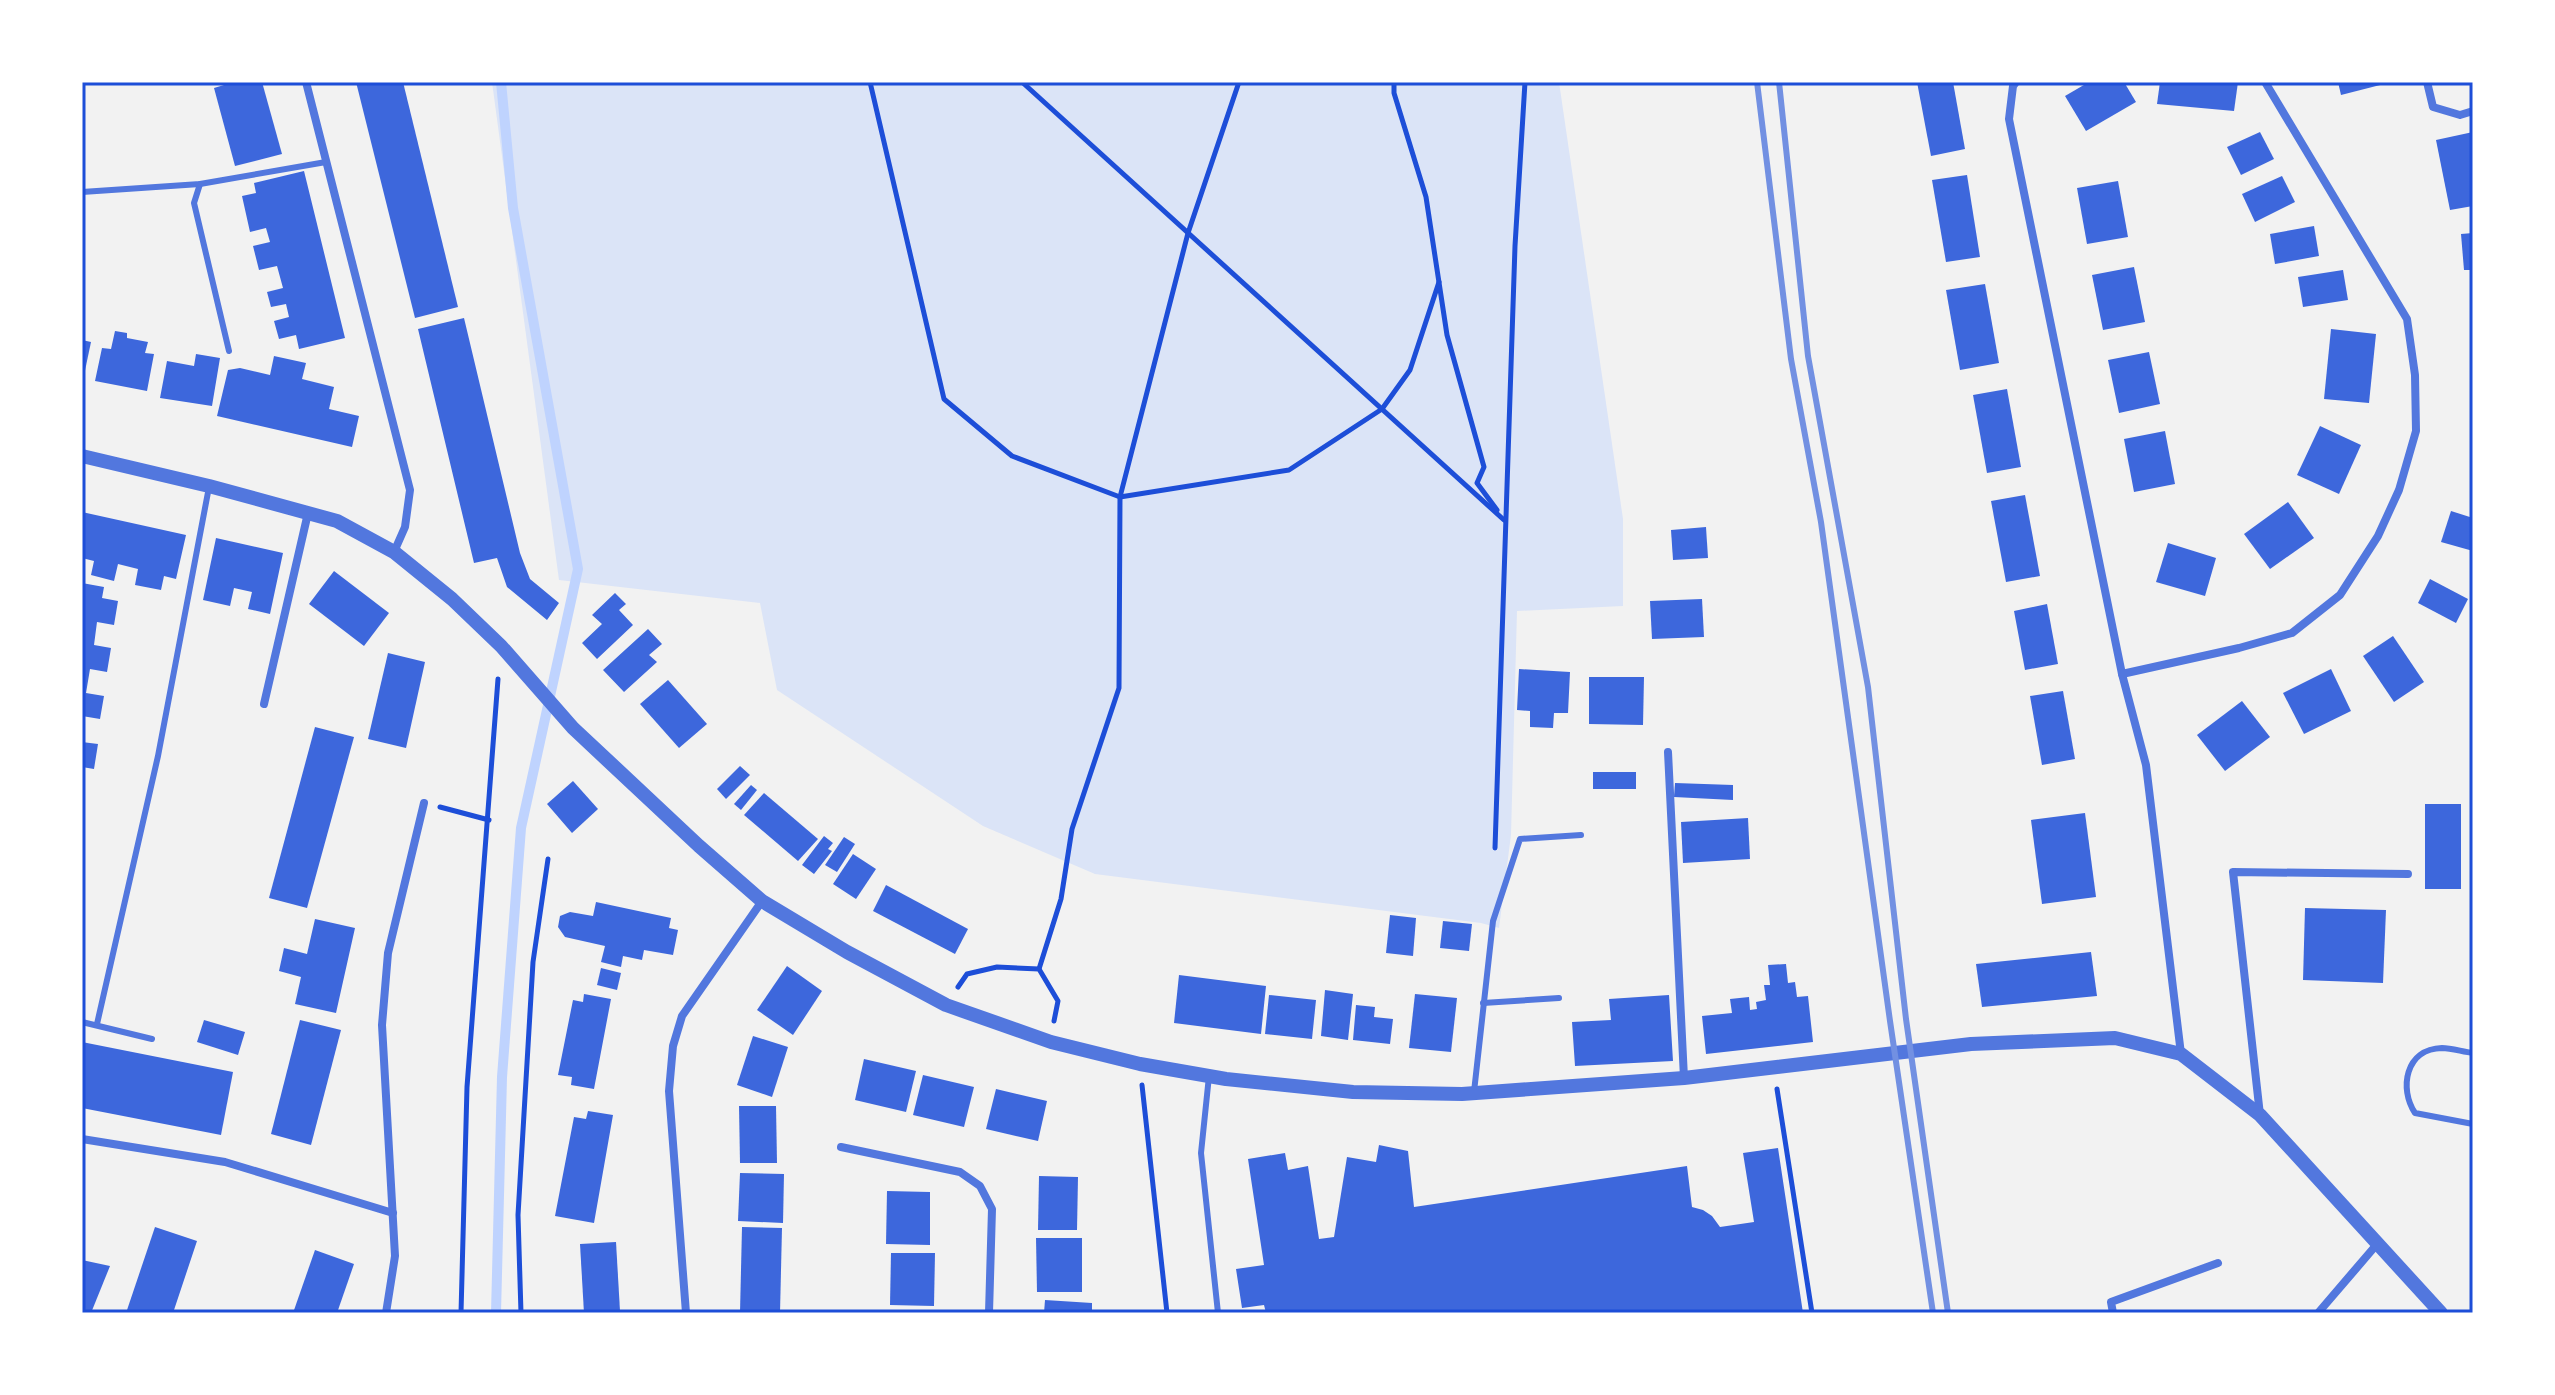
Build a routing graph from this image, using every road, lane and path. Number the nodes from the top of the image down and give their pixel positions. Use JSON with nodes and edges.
{"nodes":[{"id":1,"x":306,"y":82,"type":"edge"},
{"id":2,"x":870,"y":82,"type":"edge"},
{"id":3,"x":1022,"y":82,"type":"edge"},
{"id":4,"x":1239,"y":82,"type":"edge"},
{"id":5,"x":1394,"y":82,"type":"edge"},
{"id":6,"x":1525,"y":82,"type":"edge"},
{"id":7,"x":2016,"y":82,"type":"edge"},
{"id":8,"x":2265,"y":82,"type":"edge"},
{"id":9,"x":2427,"y":82,"type":"edge"},
{"id":10,"x":2473,"y":111,"type":"edge"},
{"id":11,"x":326,"y":162,"type":"junction"},
{"id":12,"x":200,"y":184,"type":"junction"},
{"id":13,"x":82,"y":192,"type":"edge"},
{"id":14,"x":1188,"y":233,"type":"junction"},
{"id":15,"x":1439,"y":282,"type":"junction"},
{"id":16,"x":229,"y":351,"type":"dead end"},
{"id":17,"x":1382,"y":409,"type":"junction"},
{"id":18,"x":82,"y":456,"type":"edge"},
{"id":19,"x":209,"y":486,"type":"junction"},
{"id":20,"x":1120,"y":497,"type":"junction"},
{"id":21,"x":308,"y":513,"type":"junction"},
{"id":22,"x":1505,"y":521,"type":"junction"},
{"id":23,"x":394,"y":552,"type":"junction"},
{"id":24,"x":501,"y":646,"type":"junction"},
{"id":25,"x":2122,"y":674,"type":"junction"},
{"id":26,"x":264,"y":704,"type":"dead end"},
{"id":27,"x":1668,"y":752,"type":"dead end"},
{"id":28,"x":424,"y":803,"type":"joint"},
{"id":29,"x":489,"y":820,"type":"junction"},
{"id":30,"x":1581,"y":835,"type":"dead end"},
{"id":31,"x":1494,"y":857,"type":"dead end"},
{"id":32,"x":548,"y":859,"type":"dead end"},
{"id":33,"x":2408,"y":874,"type":"dead end"},
{"id":34,"x":762,"y":901,"type":"junction"},
{"id":35,"x":1039,"y":969,"type":"junction"},
{"id":36,"x":1559,"y":998,"type":"dead end"},
{"id":37,"x":1483,"y":1003,"type":"junction"},
{"id":38,"x":946,"y":1005,"type":"junction"},
{"id":39,"x":82,"y":1022,"type":"edge"},
{"id":40,"x":97,"y":1024,"type":"junction"},
{"id":41,"x":152,"y":1039,"type":"dead end"},
{"id":42,"x":1051,"y":1042,"type":"junction"},
{"id":43,"x":2473,"y":1053,"type":"edge"},
{"id":44,"x":2181,"y":1054,"type":"junction"},
{"id":45,"x":1140,"y":1064,"type":"junction"},
{"id":46,"x":1774,"y":1068,"type":"junction"},
{"id":47,"x":1209,"y":1076,"type":"junction"},
{"id":48,"x":1684,"y":1078,"type":"junction"},
{"id":49,"x":1474,"y":1093,"type":"junction"},
{"id":50,"x":2260,"y":1115,"type":"junction"},
{"id":51,"x":2473,"y":1124,"type":"edge"},
{"id":52,"x":82,"y":1139,"type":"edge"},
{"id":53,"x":841,"y":1147,"type":"dead end"},
{"id":54,"x":393,"y":1213,"type":"junction"},
{"id":55,"x":2378,"y":1243,"type":"junction"},
{"id":56,"x":2218,"y":1263,"type":"dead end"},
{"id":57,"x":386,"y":1313,"type":"edge"},
{"id":58,"x":461,"y":1313,"type":"edge"},
{"id":59,"x":521,"y":1313,"type":"edge"},
{"id":60,"x":686,"y":1313,"type":"edge"},
{"id":61,"x":989,"y":1313,"type":"edge"},
{"id":62,"x":1167,"y":1313,"type":"edge"},
{"id":63,"x":1218,"y":1313,"type":"edge"},
{"id":64,"x":1812,"y":1313,"type":"edge"},
{"id":65,"x":2113,"y":1313,"type":"edge"},
{"id":66,"x":2318,"y":1313,"type":"edge"},
{"id":67,"x":2441,"y":1313,"type":"edge"}],
"edges":[{"from":1,"to":11,"type":"street"},
{"from":2,"to":20,"type":"path"},
{"from":3,"to":14,"type":"path"},
{"from":4,"to":14,"type":"path"},
{"from":5,"to":15,"type":"path"},
{"from":6,"to":22,"type":"path"},
{"from":7,"to":25,"type":"street"},
{"from":8,"to":25,"type":"street"},
{"from":9,"to":10,"type":"street"},
{"from":11,"to":12,"type":"lane"},
{"from":11,"to":23,"type":"street"},
{"from":12,"to":13,"type":"lane"},
{"from":12,"to":16,"type":"lane"},
{"from":14,"to":17,"type":"path"},
{"from":14,"to":20,"type":"path"},
{"from":15,"to":17,"type":"path"},
{"from":15,"to":22,"type":"path"},
{"from":17,"to":20,"type":"path"},
{"from":17,"to":22,"type":"path"},
{"from":18,"to":19,"type":"street"},
{"from":19,"to":21,"type":"street"},
{"from":19,"to":40,"type":"lane"},
{"from":20,"to":35,"type":"path"},
{"from":21,"to":23,"type":"street"},
{"from":21,"to":26,"type":"street"},
{"from":22,"to":31,"type":"path"},
{"from":23,"to":24,"type":"street"},
{"from":24,"to":29,"type":"path"},
{"from":24,"to":34,"type":"street"},
{"from":25,"to":44,"type":"street"},
{"from":27,"to":48,"type":"street"},
{"from":28,"to":29,"type":"path"},
{"from":28,"to":54,"type":"street"},
{"from":29,"to":58,"type":"path"},
{"from":30,"to":37,"type":"lane"},
{"from":32,"to":59,"type":"path"},
{"from":33,"to":50,"type":"street"},
{"from":34,"to":38,"type":"street"},
{"from":34,"to":60,"type":"street"},
{"from":35,"to":38,"type":"path"},
{"from":35,"to":42,"type":"path"},
{"from":36,"to":37,"type":"lane"},
{"from":37,"to":49,"type":"lane"},
{"from":38,"to":42,"type":"street"},
{"from":39,"to":40,"type":"lane"},
{"from":40,"to":41,"type":"lane"},
{"from":42,"to":45,"type":"street"},
{"from":43,"to":51,"type":"lane"},
{"from":44,"to":46,"type":"street"},
{"from":44,"to":50,"type":"street"},
{"from":45,"to":47,"type":"street"},
{"from":45,"to":62,"type":"path"},
{"from":46,"to":48,"type":"street"},
{"from":46,"to":64,"type":"path"},
{"from":47,"to":49,"type":"street"},
{"from":47,"to":63,"type":"lane"},
{"from":48,"to":49,"type":"street"},
{"from":50,"to":55,"type":"street"},
{"from":52,"to":54,"type":"street"},
{"from":53,"to":61,"type":"street"},
{"from":54,"to":57,"type":"street"},
{"from":55,"to":66,"type":"street"},
{"from":55,"to":67,"type":"street"},
{"from":56,"to":65,"type":"street"}]}
